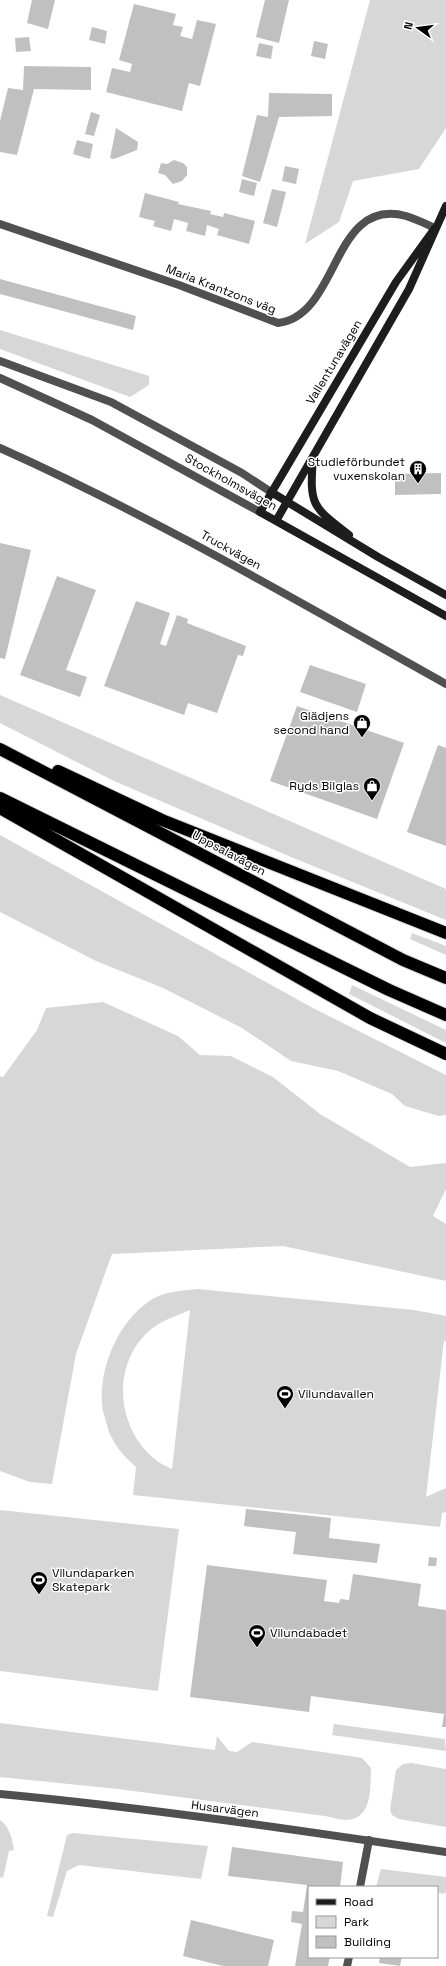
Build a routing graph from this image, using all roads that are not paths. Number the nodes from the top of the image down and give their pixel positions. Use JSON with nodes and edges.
{"nodes":[{"id":1,"x":446,"y":206,"type":"edge"},
{"id":2,"x":0,"y":224,"type":"edge"},
{"id":3,"x":435,"y":228,"type":"junction"},
{"id":4,"x":0,"y":361,"type":"edge"},
{"id":5,"x":0,"y":378,"type":"edge"},
{"id":6,"x":0,"y":448,"type":"edge"},
{"id":7,"x":313,"y":456,"type":"junction"},
{"id":8,"x":271,"y":492,"type":"junction"},
{"id":9,"x":286,"y":503,"type":"junction"},
{"id":10,"x":260,"y":512,"type":"junction"},
{"id":11,"x":276,"y":521,"type":"junction"},
{"id":12,"x":378,"y":557,"type":"junction"},
{"id":13,"x":446,"y":596,"type":"edge"},
{"id":14,"x":446,"y":616,"type":"edge"},
{"id":15,"x":446,"y":684,"type":"edge"},
{"id":16,"x":0,"y":743,"type":"edge"},
{"id":17,"x":0,"y":749,"type":"edge"},
{"id":18,"x":0,"y":798,"type":"edge"},
{"id":19,"x":0,"y":808,"type":"edge"},
{"id":20,"x":446,"y":933,"type":"edge"},
{"id":21,"x":446,"y":978,"type":"edge"},
{"id":22,"x":446,"y":1015,"type":"edge"},
{"id":23,"x":446,"y":1054,"type":"edge"},
{"id":24,"x":0,"y":1794,"type":"edge"},
{"id":25,"x":369,"y":1840,"type":"junction"},
{"id":26,"x":446,"y":1852,"type":"edge"},
{"id":27,"x":360,"y":1886,"type":"edge"}],
"edges":[{"from":1,"to":3,"type":"main road","name":"Vallentunavägen"},
{"from":2,"to":3,"type":"street","name":"Maria Krantzons väg"},
{"from":3,"to":7,"type":"main road","name":"Vallentunavägen"},
{"from":3,"to":8,"type":"main road","name":"Vallentunavägen"},
{"from":4,"to":8,"type":"street","name":"Stockholmsvägen"},
{"from":5,"to":10,"type":"street","name":"Stockholmsvägen"},
{"from":6,"to":15,"type":"street","name":"Truckvägen"},
{"from":7,"to":9,"type":"main road","name":"Vallentunavägen"},
{"from":7,"to":12,"type":"main road","name":"Stockholmsvägen"},
{"from":8,"to":9,"type":"main road","name":"Stockholmsvägen"},
{"from":8,"to":10,"type":"main road","name":"Vallentunavägen"},
{"from":9,"to":11,"type":"main road","name":"Vallentunavägen"},
{"from":9,"to":12,"type":"main road","name":"Stockholmsvägen"},
{"from":10,"to":11,"type":"main road","name":"Stockholmsvägen"},
{"from":11,"to":14,"type":"main road","name":"Stockholmsvägen"},
{"from":12,"to":13,"type":"main road","name":"Stockholmsvägen"},
{"from":16,"to":20,"type":"highway"},
{"from":17,"to":21,"type":"highway","name":"Uppsalavägen"},
{"from":18,"to":22,"type":"highway"},
{"from":19,"to":23,"type":"highway"},
{"from":24,"to":25,"type":"street","name":"Husarvägen"},
{"from":25,"to":26,"type":"street","name":"Husarvägen"},
{"from":25,"to":27,"type":"street"}]}
